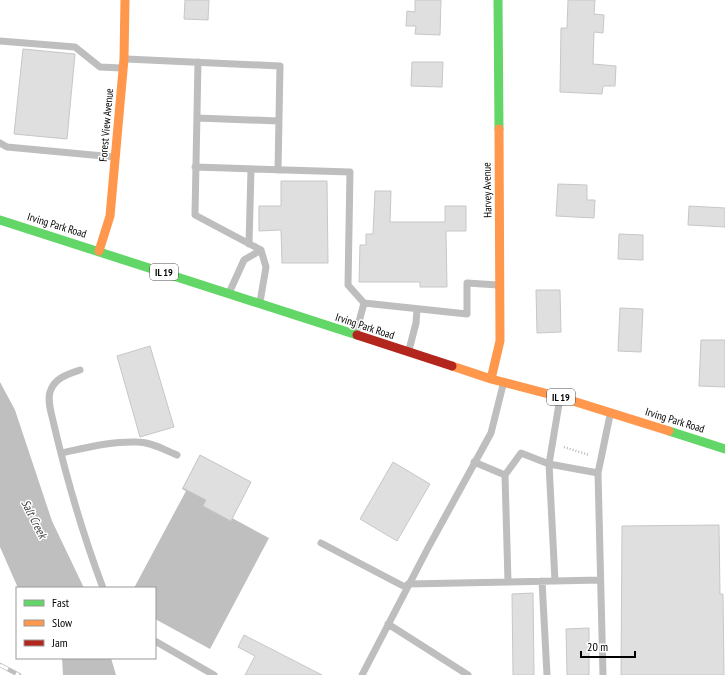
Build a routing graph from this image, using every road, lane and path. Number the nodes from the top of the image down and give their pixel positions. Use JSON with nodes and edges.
{"nodes":[{"id":1,"x":125,"y":0,"type":"edge"},
{"id":2,"x":498,"y":0,"type":"edge"},
{"id":3,"x":0,"y":41,"type":"edge"},
{"id":4,"x":198,"y":62,"type":"junction"},
{"id":5,"x":124,"y":64,"type":"junction"},
{"id":6,"x":197,"y":118,"type":"junction"},
{"id":7,"x":279,"y":121,"type":"junction"},
{"id":8,"x":0,"y":143,"type":"edge"},
{"id":9,"x":116,"y":157,"type":"junction"},
{"id":10,"x":196,"y":167,"type":"junction"},
{"id":11,"x":251,"y":169,"type":"junction"},
{"id":12,"x":278,"y":170,"type":"junction"},
{"id":13,"x":0,"y":220,"type":"edge"},
{"id":14,"x":249,"y":244,"type":"junction"},
{"id":15,"x":261,"y":250,"type":"junction"},
{"id":16,"x":99,"y":251,"type":"junction"},
{"id":17,"x":500,"y":285,"type":"junction"},
{"id":18,"x":229,"y":294,"type":"junction"},
{"id":19,"x":364,"y":303,"type":"junction"},
{"id":20,"x":260,"y":304,"type":"junction"},
{"id":21,"x":417,"y":309,"type":"junction"},
{"id":22,"x":355,"y":335,"type":"junction"},
{"id":23,"x":408,"y":352,"type":"junction"},
{"id":24,"x":80,"y":370,"type":"dead end"},
{"id":25,"x":491,"y":379,"type":"junction"},
{"id":26,"x":504,"y":382,"type":"junction"},
{"id":27,"x":560,"y":397,"type":"junction"},
{"id":28,"x":610,"y":413,"type":"junction"},
{"id":29,"x":561,"y":447,"type":"dead end"},
{"id":30,"x":725,"y":449,"type":"edge"},
{"id":31,"x":60,"y":453,"type":"junction"},
{"id":32,"x":177,"y":455,"type":"dead end"},
{"id":33,"x":590,"y":455,"type":"dead end"},
{"id":34,"x":474,"y":462,"type":"junction"},
{"id":35,"x":549,"y":464,"type":"junction"},
{"id":36,"x":598,"y":473,"type":"junction"},
{"id":37,"x":505,"y":474,"type":"junction"},
{"id":38,"x":321,"y":543,"type":"dead end"},
{"id":39,"x":600,"y":580,"type":"junction"},
{"id":40,"x":542,"y":581,"type":"junction"},
{"id":41,"x":555,"y":581,"type":"junction"},
{"id":42,"x":508,"y":582,"type":"junction"},
{"id":43,"x":408,"y":586,"type":"junction"},
{"id":44,"x":103,"y":587,"type":"edge"},
{"id":45,"x":388,"y":624,"type":"junction"},
{"id":46,"x":156,"y":642,"type":"edge"},
{"id":47,"x":214,"y":675,"type":"edge"},
{"id":48,"x":362,"y":675,"type":"edge"},
{"id":49,"x":468,"y":675,"type":"edge"},
{"id":50,"x":547,"y":675,"type":"edge"},
{"id":51,"x":603,"y":675,"type":"edge"}],
"edges":[{"from":1,"to":5,"type":"main road","name":"Forest View Avenue"},
{"from":2,"to":17,"type":"main road","name":"Harvey Avenue"},
{"from":3,"to":5,"type":"lane"},
{"from":4,"to":5,"type":"lane"},
{"from":4,"to":6,"type":"lane"},
{"from":4,"to":7,"type":"lane"},
{"from":5,"to":9,"type":"main road","name":"Forest View Avenue"},
{"from":6,"to":7,"type":"lane"},
{"from":6,"to":10,"type":"lane"},
{"from":7,"to":12,"type":"lane"},
{"from":8,"to":9,"type":"lane"},
{"from":9,"to":16,"type":"main road","name":"Forest View Avenue"},
{"from":10,"to":11,"type":"lane"},
{"from":10,"to":14,"type":"lane"},
{"from":11,"to":12,"type":"lane"},
{"from":11,"to":14,"type":"lane"},
{"from":12,"to":19,"type":"lane"},
{"from":13,"to":16,"type":"main road","name":"Irving Park Road","number":"IL 19"},
{"from":14,"to":15,"type":"lane"},
{"from":15,"to":18,"type":"lane"},
{"from":15,"to":20,"type":"lane"},
{"from":16,"to":18,"type":"main road","name":"Irving Park Road","number":"IL 19"},
{"from":17,"to":21,"type":"lane"},
{"from":17,"to":25,"type":"main road","name":"Harvey Avenue"},
{"from":18,"to":20,"type":"main road","name":"Irving Park Road","number":"IL 19"},
{"from":19,"to":21,"type":"lane"},
{"from":19,"to":22,"type":"lane"},
{"from":20,"to":22,"type":"main road","name":"Irving Park Road","number":"IL 19"},
{"from":21,"to":23,"type":"lane"},
{"from":22,"to":23,"type":"main road","name":"Irving Park Road","number":"IL 19"},
{"from":23,"to":25,"type":"main road","name":"Irving Park Road","number":"IL 19"},
{"from":24,"to":31,"type":"lane"},
{"from":25,"to":26,"type":"main road","name":"Irving Park Road","number":"IL 19"},
{"from":26,"to":27,"type":"main road","name":"Irving Park Road","number":"IL 19"},
{"from":26,"to":34,"type":"lane"},
{"from":27,"to":28,"type":"main road","name":"Irving Park Road","number":"IL 19"},
{"from":27,"to":35,"type":"lane"},
{"from":28,"to":30,"type":"main road","name":"Irving Park Road","number":"IL 19"},
{"from":28,"to":36,"type":"lane"},
{"from":29,"to":33,"type":"path"},
{"from":31,"to":32,"type":"lane"},
{"from":31,"to":44,"type":"lane"},
{"from":34,"to":37,"type":"lane"},
{"from":34,"to":43,"type":"lane"},
{"from":35,"to":36,"type":"lane"},
{"from":35,"to":37,"type":"lane"},
{"from":35,"to":41,"type":"lane"},
{"from":36,"to":39,"type":"lane"},
{"from":37,"to":42,"type":"lane"},
{"from":38,"to":43,"type":"lane"},
{"from":39,"to":41,"type":"lane"},
{"from":39,"to":51,"type":"lane"},
{"from":40,"to":41,"type":"lane"},
{"from":40,"to":42,"type":"lane"},
{"from":40,"to":50,"type":"lane"},
{"from":42,"to":43,"type":"lane"},
{"from":43,"to":45,"type":"lane"},
{"from":45,"to":48,"type":"lane"},
{"from":45,"to":49,"type":"lane"},
{"from":46,"to":47,"type":"lane"}]}
